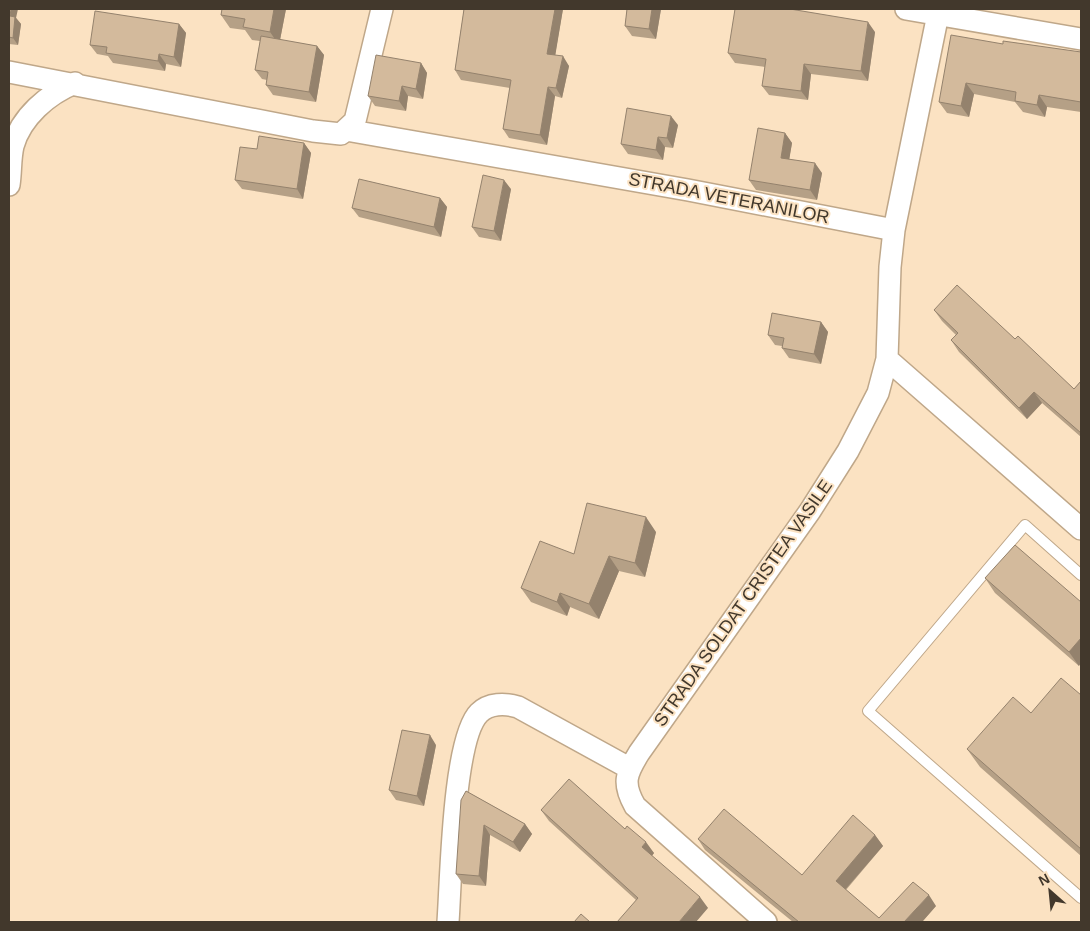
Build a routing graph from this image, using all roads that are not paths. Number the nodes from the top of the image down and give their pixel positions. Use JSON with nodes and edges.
{"nodes":[{"id":1,"x":382,"y":9,"type":"edge"},
{"id":2,"x":906,"y":9,"type":"edge"},
{"id":3,"x":938,"y":14,"type":"junction"},
{"id":4,"x":1081,"y":39,"type":"edge"},
{"id":5,"x":9,"y":72,"type":"edge"},
{"id":6,"x":75,"y":84,"type":"junction"},
{"id":7,"x":346,"y":130,"type":"junction"},
{"id":8,"x":9,"y":185,"type":"edge"},
{"id":9,"x":894,"y":230,"type":"junction"},
{"id":10,"x":887,"y":359,"type":"junction"},
{"id":11,"x":1081,"y":528,"type":"edge"},
{"id":12,"x":1081,"y":575,"type":"edge"},
{"id":13,"x":629,"y":768,"type":"junction"},
{"id":14,"x":1081,"y":898,"type":"edge"},
{"id":15,"x":448,"y":922,"type":"edge"},
{"id":16,"x":766,"y":922,"type":"edge"}],
"edges":[{"from":1,"to":7,"type":"street"},
{"from":2,"to":3,"type":"street"},
{"from":3,"to":4,"type":"street"},
{"from":3,"to":9,"type":"street"},
{"from":5,"to":6,"type":"street","name":"STRADA VETERANILOR"},
{"from":6,"to":7,"type":"street","name":"STRADA VETERANILOR"},
{"from":6,"to":8,"type":"street"},
{"from":7,"to":9,"type":"street","name":"STRADA VETERANILOR"},
{"from":9,"to":10,"type":"street","name":"STRADA SOLDAT CRISTEA VASILE"},
{"from":10,"to":11,"type":"street"},
{"from":10,"to":13,"type":"street","name":"STRADA SOLDAT CRISTEA VASILE"},
{"from":12,"to":14,"type":"lane"},
{"from":13,"to":15,"type":"street"},
{"from":13,"to":16,"type":"street"}]}
